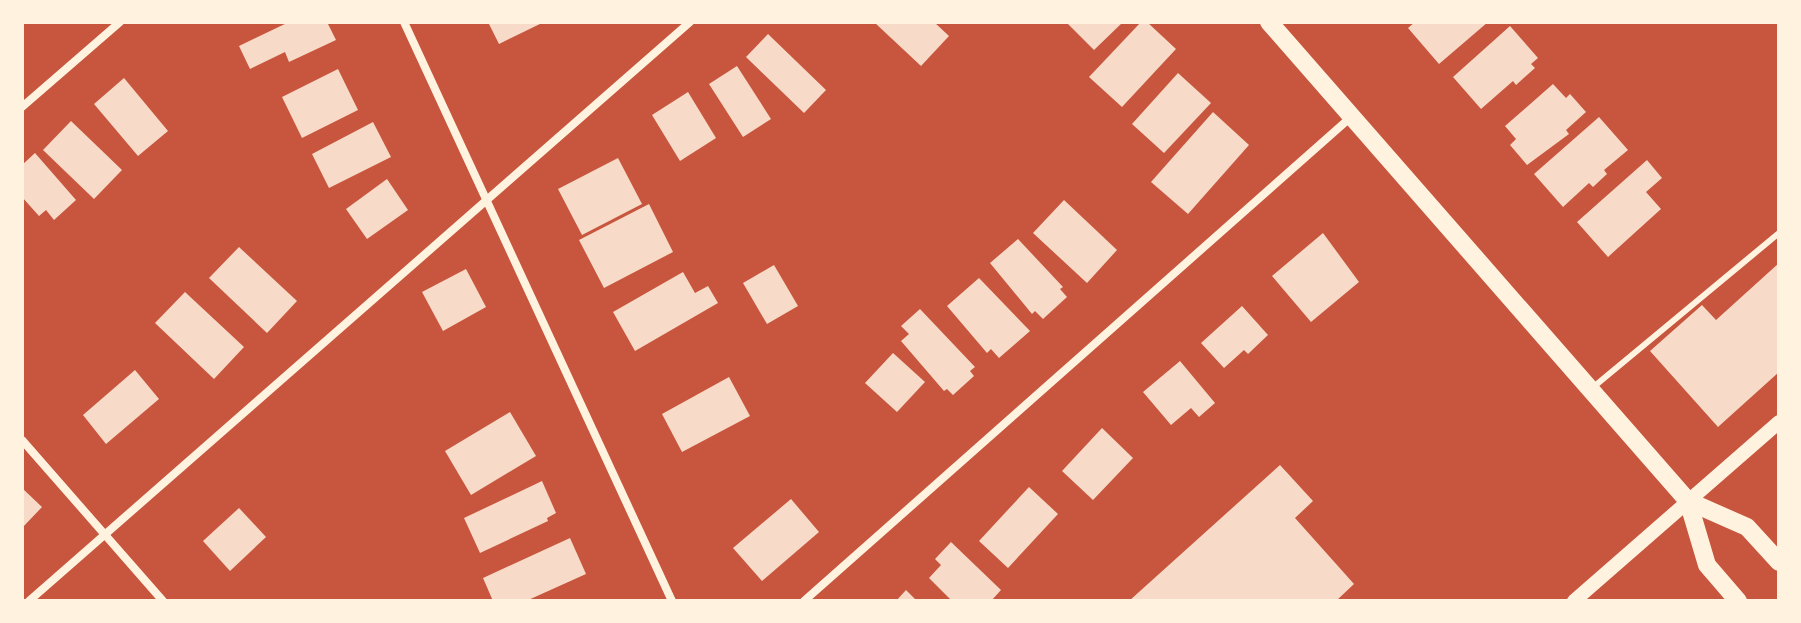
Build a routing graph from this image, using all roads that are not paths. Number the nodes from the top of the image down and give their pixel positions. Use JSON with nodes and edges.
{"nodes":[{"id":1,"x":120,"y":22,"type":"edge"},
{"id":2,"x":404,"y":22,"type":"edge"},
{"id":3,"x":690,"y":22,"type":"edge"},
{"id":4,"x":1269,"y":22,"type":"edge"},
{"id":5,"x":22,"y":107,"type":"edge"},
{"id":6,"x":1352,"y":116,"type":"junction"},
{"id":7,"x":487,"y":202,"type":"junction"},
{"id":8,"x":1779,"y":233,"type":"edge"},
{"id":9,"x":1590,"y":390,"type":"junction"},
{"id":10,"x":1779,"y":422,"type":"edge"},
{"id":11,"x":22,"y":440,"type":"edge"},
{"id":12,"x":1688,"y":501,"type":"junction"},
{"id":13,"x":105,"y":535,"type":"junction"},
{"id":14,"x":1779,"y":562,"type":"edge"},
{"id":15,"x":29,"y":601,"type":"edge"},
{"id":16,"x":163,"y":601,"type":"edge"},
{"id":17,"x":672,"y":601,"type":"edge"},
{"id":18,"x":804,"y":601,"type":"edge"},
{"id":19,"x":1574,"y":601,"type":"edge"},
{"id":20,"x":1738,"y":601,"type":"edge"}],
"edges":[{"from":1,"to":5,"type":"street"},
{"from":2,"to":7,"type":"street"},
{"from":3,"to":7,"type":"street"},
{"from":4,"to":6,"type":"main road"},
{"from":6,"to":9,"type":"main road"},
{"from":6,"to":18,"type":"street"},
{"from":7,"to":13,"type":"street"},
{"from":7,"to":17,"type":"street"},
{"from":8,"to":9,"type":"lane"},
{"from":9,"to":12,"type":"main road"},
{"from":10,"to":12,"type":"street"},
{"from":11,"to":13,"type":"street"},
{"from":12,"to":14,"type":"main road"},
{"from":12,"to":19,"type":"street"},
{"from":12,"to":20,"type":"main road"},
{"from":13,"to":15,"type":"street"},
{"from":13,"to":16,"type":"street"}]}
